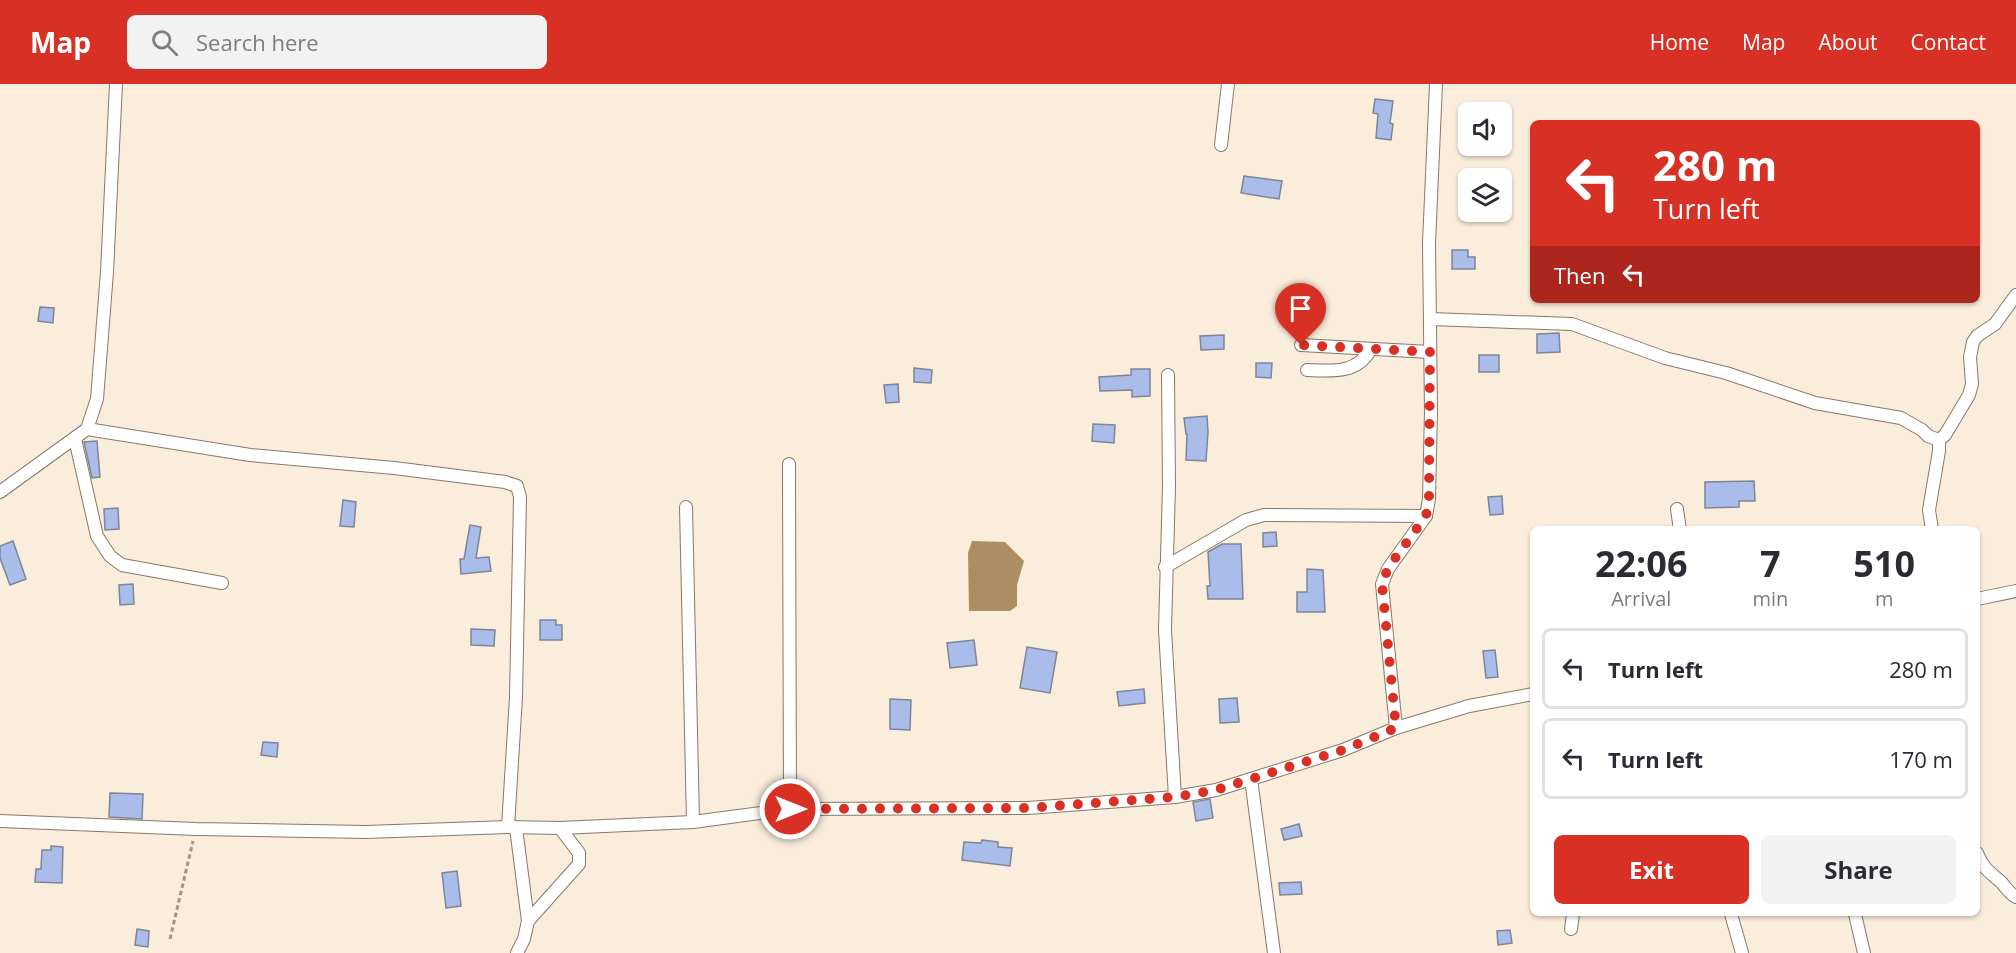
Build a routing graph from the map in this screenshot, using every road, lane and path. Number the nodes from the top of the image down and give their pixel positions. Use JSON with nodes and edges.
{"nodes":[{"id":1,"x":116,"y":84,"type":"edge"},
{"id":2,"x":1228,"y":84,"type":"edge"},
{"id":3,"x":1436,"y":84,"type":"edge"},
{"id":4,"x":1221,"y":145,"type":"dead end"},
{"id":5,"x":2016,"y":295,"type":"edge"},
{"id":6,"x":1430,"y":319,"type":"junction"},
{"id":7,"x":1301,"y":345,"type":"dead end"},
{"id":8,"x":1371,"y":349,"type":"junction"},
{"id":9,"x":1430,"y":352,"type":"junction"},
{"id":10,"x":1307,"y":370,"type":"dead end"},
{"id":11,"x":1168,"y":375,"type":"dead end"},
{"id":12,"x":87,"y":429,"type":"junction"},
{"id":13,"x":75,"y":439,"type":"junction"},
{"id":14,"x":1939,"y":440,"type":"junction"},
{"id":15,"x":789,"y":464,"type":"dead end"},
{"id":16,"x":0,"y":492,"type":"edge"},
{"id":17,"x":686,"y":507,"type":"dead end"},
{"id":18,"x":1677,"y":509,"type":"dead end"},
{"id":19,"x":1426,"y":516,"type":"junction"},
{"id":20,"x":1679,"y":526,"type":"edge"},
{"id":21,"x":1931,"y":526,"type":"edge"},
{"id":22,"x":1165,"y":567,"type":"junction"},
{"id":23,"x":222,"y":583,"type":"dead end"},
{"id":24,"x":2016,"y":591,"type":"edge"},
{"id":25,"x":1980,"y":598,"type":"edge"},
{"id":26,"x":1530,"y":695,"type":"edge"},
{"id":27,"x":1396,"y":728,"type":"junction"},
{"id":28,"x":1251,"y":779,"type":"junction"},
{"id":29,"x":1175,"y":797,"type":"junction"},
{"id":30,"x":790,"y":809,"type":"junction"},
{"id":31,"x":0,"y":821,"type":"edge"},
{"id":32,"x":693,"y":822,"type":"junction"},
{"id":33,"x":512,"y":828,"type":"junction"},
{"id":34,"x":560,"y":828,"type":"junction"},
{"id":35,"x":196,"y":829,"type":"junction"},
{"id":36,"x":1980,"y":860,"type":"edge"},
{"id":37,"x":2016,"y":897,"type":"edge"},
{"id":38,"x":1573,"y":916,"type":"edge"},
{"id":39,"x":1732,"y":916,"type":"edge"},
{"id":40,"x":1855,"y":916,"type":"edge"},
{"id":41,"x":528,"y":921,"type":"junction"},
{"id":42,"x":1571,"y":929,"type":"dead end"},
{"id":43,"x":170,"y":939,"type":"dead end"},
{"id":44,"x":518,"y":953,"type":"edge"},
{"id":45,"x":1274,"y":953,"type":"edge"},
{"id":46,"x":1742,"y":953,"type":"edge"},
{"id":47,"x":1864,"y":953,"type":"edge"}],
"edges":[{"from":1,"to":12,"type":"street"},
{"from":2,"to":4,"type":"street"},
{"from":3,"to":6,"type":"street"},
{"from":5,"to":14,"type":"street"},
{"from":6,"to":9,"type":"street"},
{"from":6,"to":14,"type":"street"},
{"from":7,"to":8,"type":"street"},
{"from":8,"to":9,"type":"street"},
{"from":8,"to":10,"type":"street"},
{"from":9,"to":19,"type":"street"},
{"from":11,"to":22,"type":"street"},
{"from":12,"to":13,"type":"street"},
{"from":12,"to":33,"type":"street"},
{"from":13,"to":16,"type":"street"},
{"from":13,"to":23,"type":"street"},
{"from":14,"to":21,"type":"street"},
{"from":15,"to":30,"type":"street"},
{"from":17,"to":32,"type":"street"},
{"from":18,"to":20,"type":"street"},
{"from":19,"to":22,"type":"street"},
{"from":19,"to":27,"type":"street"},
{"from":22,"to":29,"type":"street"},
{"from":24,"to":25,"type":"street"},
{"from":26,"to":27,"type":"street"},
{"from":27,"to":28,"type":"street"},
{"from":28,"to":29,"type":"street"},
{"from":28,"to":45,"type":"street"},
{"from":29,"to":30,"type":"street"},
{"from":30,"to":32,"type":"street"},
{"from":31,"to":35,"type":"street"},
{"from":32,"to":34,"type":"street"},
{"from":33,"to":34,"type":"street"},
{"from":33,"to":35,"type":"street"},
{"from":33,"to":41,"type":"street"},
{"from":34,"to":41,"type":"street"},
{"from":35,"to":43,"type":"path"},
{"from":36,"to":37,"type":"street"},
{"from":38,"to":42,"type":"street"},
{"from":39,"to":46,"type":"street"},
{"from":40,"to":47,"type":"street"},
{"from":41,"to":44,"type":"street"}]}
